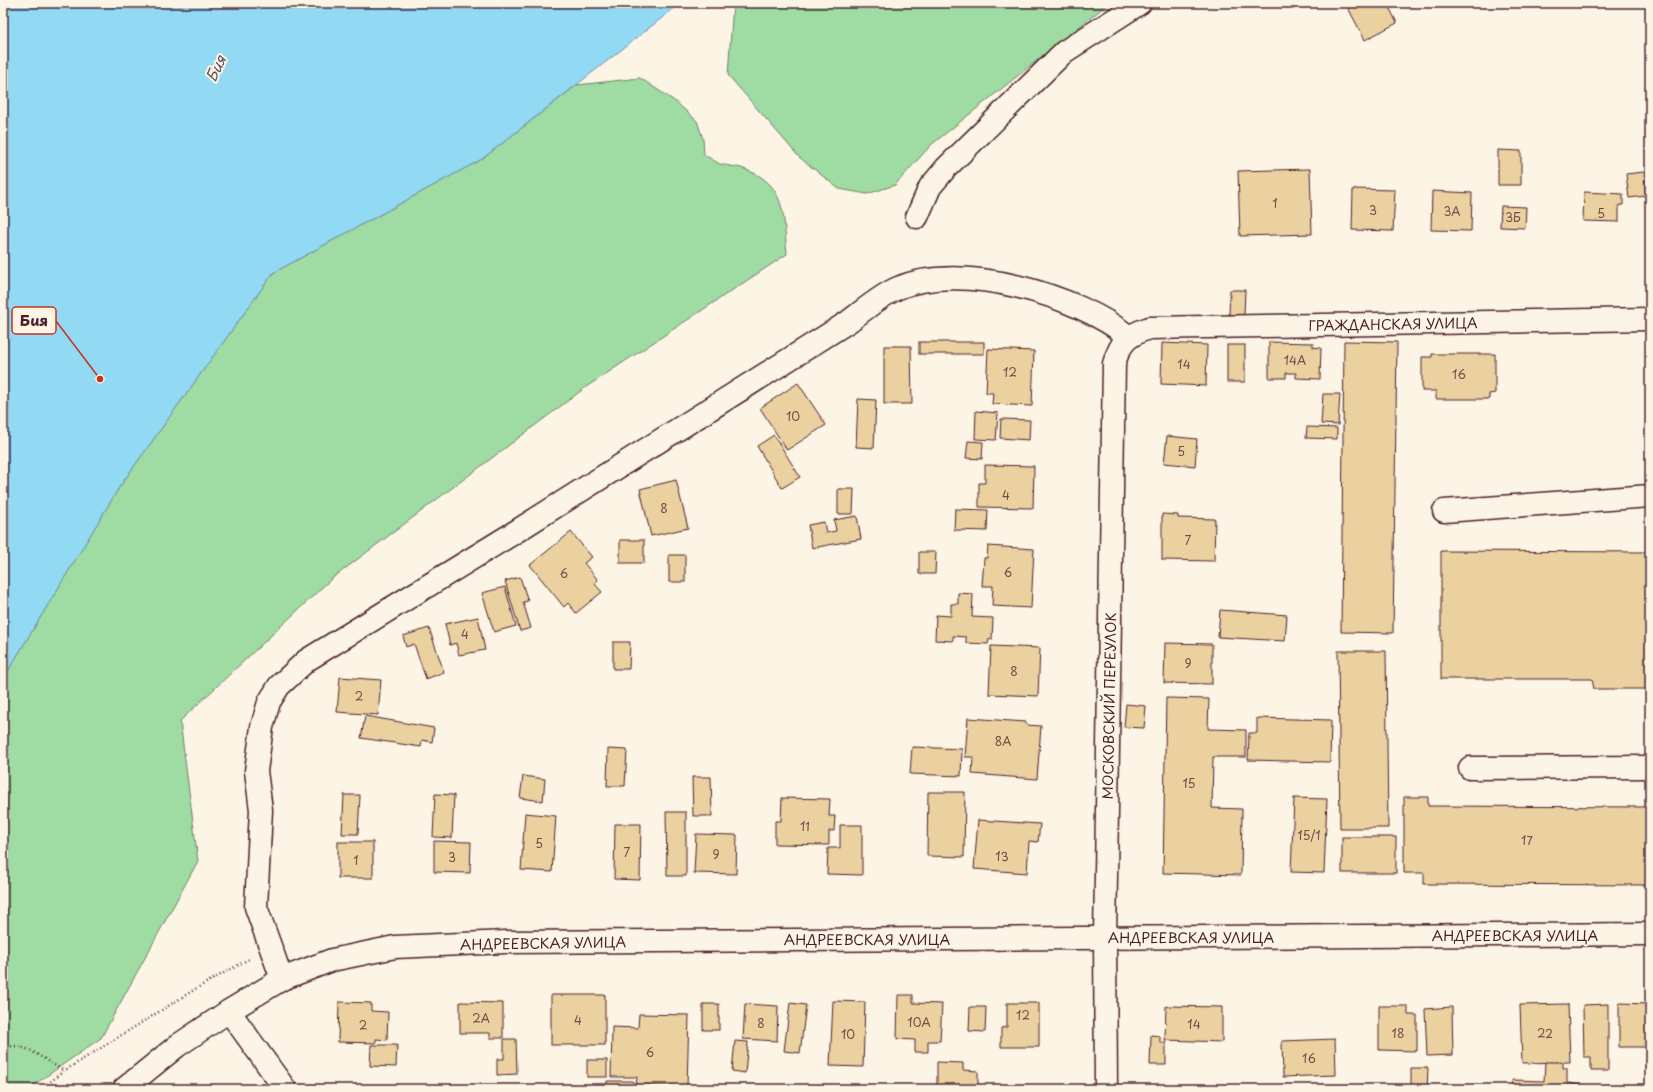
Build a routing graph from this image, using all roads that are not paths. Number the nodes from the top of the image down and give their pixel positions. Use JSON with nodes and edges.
{"nodes":[{"id":1,"x":1140,"y":3,"type":"edge"},
{"id":2,"x":917,"y":217,"type":"dead end"},
{"id":3,"x":1650,"y":319,"type":"edge"},
{"id":4,"x":1133,"y":335,"type":"junction"},
{"id":5,"x":1650,"y":496,"type":"edge"},
{"id":6,"x":1444,"y":511,"type":"dead end"},
{"id":7,"x":1650,"y":767,"type":"edge"},
{"id":8,"x":1470,"y":768,"type":"dead end"},
{"id":9,"x":1650,"y":934,"type":"edge"},
{"id":10,"x":1105,"y":938,"type":"junction"},
{"id":11,"x":282,"y":979,"type":"junction"},
{"id":12,"x":228,"y":1011,"type":"junction"},
{"id":13,"x":124,"y":1089,"type":"edge"},
{"id":14,"x":284,"y":1089,"type":"edge"},
{"id":15,"x":1106,"y":1089,"type":"edge"}],
"edges":[{"from":1,"to":2,"type":"street"},
{"from":3,"to":4,"type":"street","name":"ГРАЖДАНСКАЯ УЛИЦА"},
{"from":4,"to":10,"type":"street","name":"МОСКОВСКИЙ ПЕРЕУЛОК"},
{"from":4,"to":11,"type":"street"},
{"from":5,"to":6,"type":"street"},
{"from":7,"to":8,"type":"street"},
{"from":9,"to":10,"type":"street","name":"АНДРЕЕВСКАЯ УЛИЦА"},
{"from":10,"to":11,"type":"street","name":"АНДРЕЕВСКАЯ УЛИЦА"},
{"from":10,"to":15,"type":"street","name":"МОСКОВСКИЙ ПЕРЕУЛОК"},
{"from":11,"to":12,"type":"street","name":"АНДРЕЕВСКАЯ УЛИЦА"},
{"from":12,"to":13,"type":"street","name":"АНДРЕЕВСКАЯ УЛИЦА"},
{"from":12,"to":14,"type":"street"}]}
